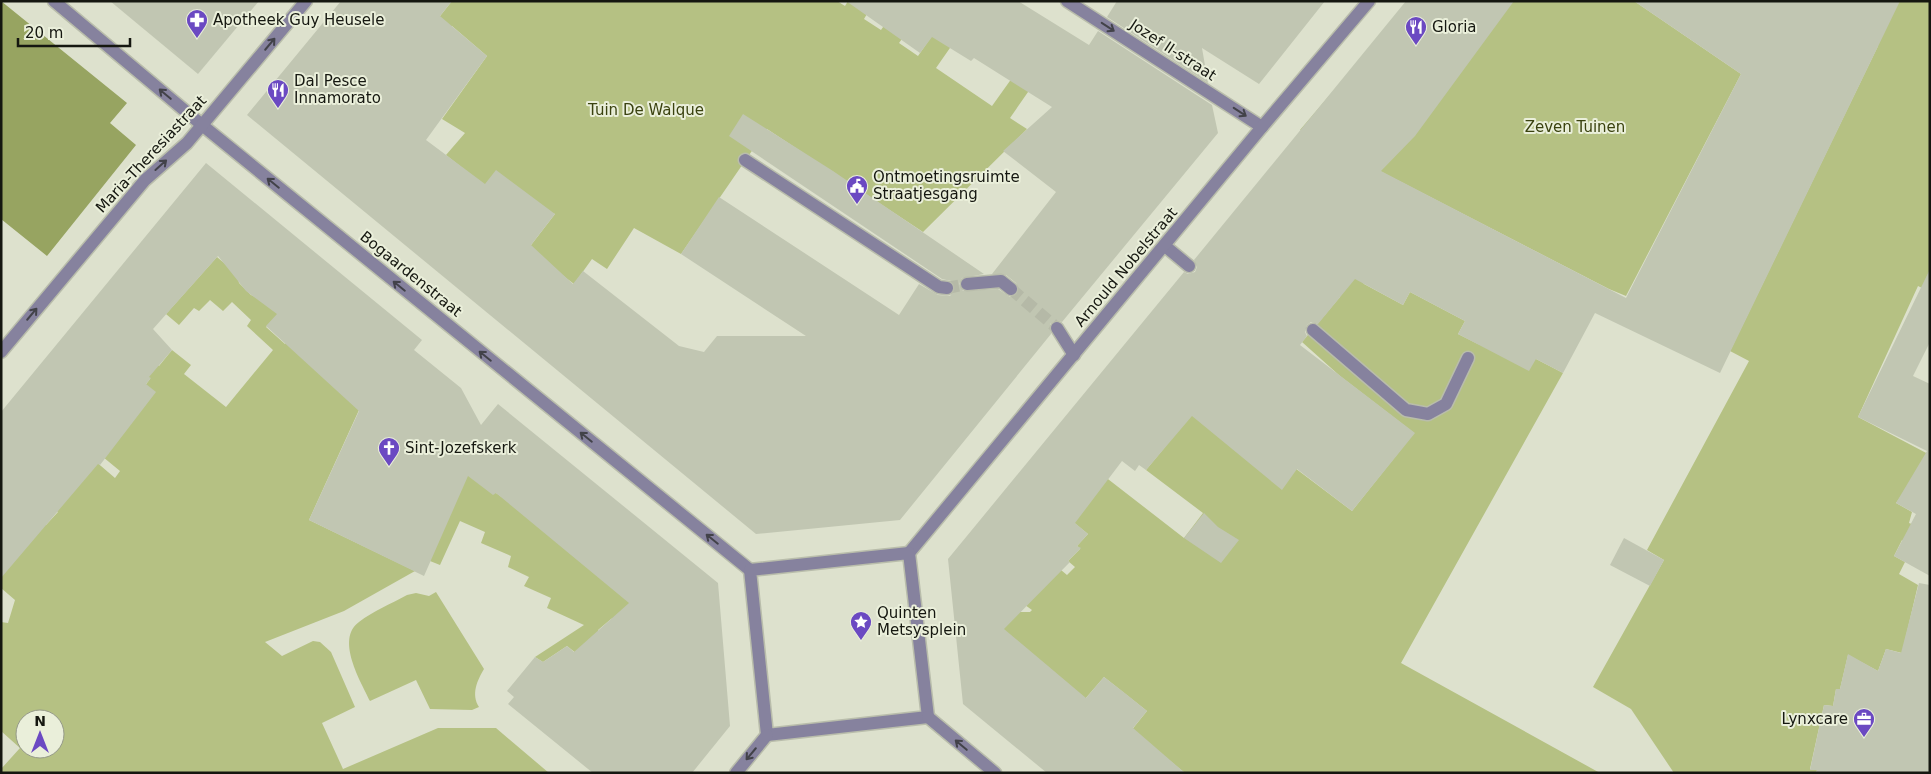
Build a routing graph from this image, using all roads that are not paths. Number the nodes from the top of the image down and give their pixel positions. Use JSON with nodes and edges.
{"nodes":[{"id":1,"x":54,"y":1,"type":"edge"},
{"id":2,"x":306,"y":1,"type":"edge"},
{"id":3,"x":1067,"y":1,"type":"edge"},
{"id":4,"x":1369,"y":1,"type":"edge"},
{"id":5,"x":202,"y":125,"type":"junction"},
{"id":6,"x":1262,"y":126,"type":"junction"},
{"id":7,"x":744,"y":160,"type":"dead end"},
{"id":8,"x":1165,"y":246,"type":"junction"},
{"id":9,"x":1189,"y":266,"type":"dead end"},
{"id":10,"x":967,"y":284,"type":"tunnel mouth"},
{"id":11,"x":947,"y":288,"type":"tunnel mouth"},
{"id":12,"x":1011,"y":290,"type":"tunnel mouth"},
{"id":13,"x":1057,"y":328,"type":"tunnel mouth"},
{"id":14,"x":1313,"y":330,"type":"dead end"},
{"id":15,"x":1,"y":352,"type":"edge"},
{"id":16,"x":1074,"y":355,"type":"junction"},
{"id":17,"x":1468,"y":358,"type":"dead end"},
{"id":18,"x":909,"y":553,"type":"junction"},
{"id":19,"x":750,"y":570,"type":"junction"},
{"id":20,"x":928,"y":717,"type":"junction"},
{"id":21,"x":767,"y":735,"type":"junction"},
{"id":22,"x":736,"y":773,"type":"edge"},
{"id":23,"x":995,"y":773,"type":"edge"}],
"edges":[{"from":5,"to":1,"type":"street","name":"Bogaardenstraat","one_way":true},
{"from":5,"to":2,"type":"street","name":"Maria-Theresiastraat","one_way":true},
{"from":3,"to":6,"type":"street","name":"Jozef II-straat","one_way":true},
{"from":4,"to":6,"type":"street","name":"Arnould Nobelstraat"},
{"from":15,"to":5,"type":"street","name":"Maria-Theresiastraat","one_way":true},
{"from":19,"to":5,"type":"street","name":"Bogaardenstraat","one_way":true},
{"from":6,"to":8,"type":"street","name":"Arnould Nobelstraat"},
{"from":7,"to":11,"type":"street"},
{"from":8,"to":9,"type":"street"},
{"from":8,"to":16,"type":"street","name":"Arnould Nobelstraat"},
{"from":10,"to":12,"type":"street"},
{"from":13,"to":16,"type":"street"},
{"from":14,"to":17,"type":"street"},
{"from":16,"to":18,"type":"street","name":"Arnould Nobelstraat"},
{"from":18,"to":19,"type":"street"},
{"from":18,"to":20,"type":"street"},
{"from":19,"to":21,"type":"street"},
{"from":20,"to":21,"type":"street"},
{"from":23,"to":20,"type":"street","one_way":true},
{"from":21,"to":22,"type":"street","one_way":true}]}
